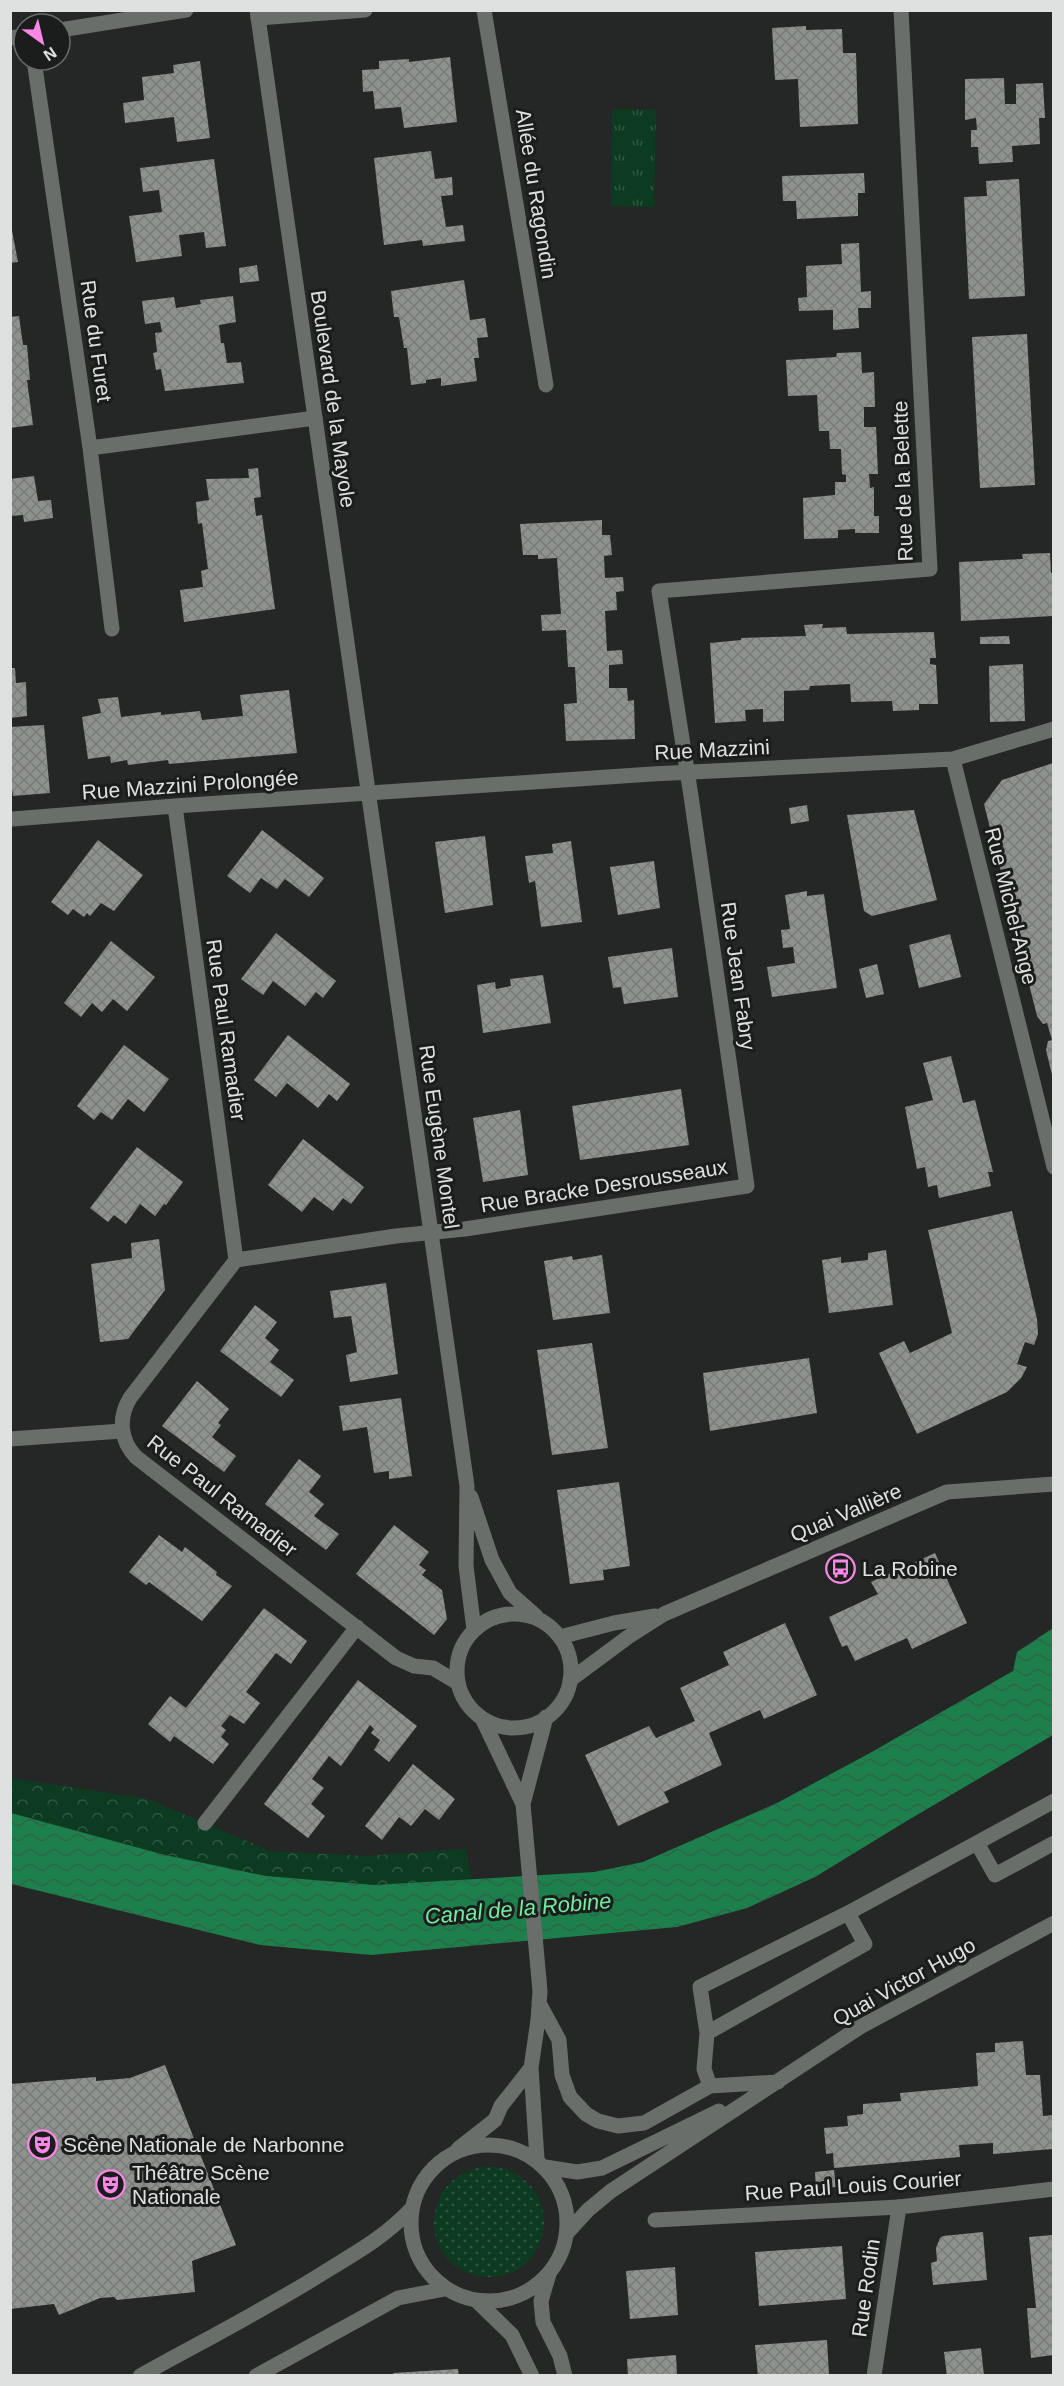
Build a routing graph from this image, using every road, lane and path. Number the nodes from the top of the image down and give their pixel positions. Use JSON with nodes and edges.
{"nodes":[{"id":1,"x":186,"y":10,"type":"edge"},
{"id":2,"x":365,"y":10,"type":"edge"},
{"id":3,"x":484,"y":10,"type":"edge"},
{"id":4,"x":902,"y":10,"type":"edge"},
{"id":5,"x":257,"y":14,"type":"edge"},
{"id":6,"x":72,"y":28,"type":"edge"},
{"id":7,"x":36,"y":72,"type":"edge"},
{"id":8,"x":546,"y":385,"type":"dead end"},
{"id":9,"x":315,"y":418,"type":"junction"},
{"id":10,"x":90,"y":448,"type":"junction"},
{"id":11,"x":112,"y":629,"type":"dead end"},
{"id":12,"x":1053,"y":729,"type":"edge"},
{"id":13,"x":953,"y":759,"type":"junction"},
{"id":14,"x":688,"y":772,"type":"junction"},
{"id":15,"x":369,"y":794,"type":"junction"},
{"id":16,"x":175,"y":806,"type":"junction"},
{"id":17,"x":13,"y":819,"type":"dead end"},
{"id":18,"x":1053,"y":1167,"type":"edge"},
{"id":19,"x":747,"y":1186,"type":"joint"},
{"id":20,"x":431,"y":1232,"type":"junction"},
{"id":21,"x":236,"y":1260,"type":"junction"},
{"id":22,"x":122,"y":1431,"type":"junction"},
{"id":23,"x":10,"y":1439,"type":"edge"},
{"id":24,"x":1053,"y":1484,"type":"edge"},
{"id":25,"x":467,"y":1486,"type":"junction"},
{"id":26,"x":664,"y":1614,"type":"junction"},
{"id":27,"x":539,"y":1619,"type":"junction"},
{"id":28,"x":357,"y":1627,"type":"junction"},
{"id":29,"x":474,"y":1630,"type":"junction"},
{"id":30,"x":560,"y":1637,"type":"junction"},
{"id":31,"x":570,"y":1680,"type":"junction"},
{"id":32,"x":458,"y":1683,"type":"junction"},
{"id":33,"x":546,"y":1717,"type":"junction"},
{"id":34,"x":482,"y":1718,"type":"junction"},
{"id":35,"x":1053,"y":1801,"type":"edge"},
{"id":36,"x":523,"y":1804,"type":"junction"},
{"id":37,"x":205,"y":1823,"type":"dead end"},
{"id":38,"x":977,"y":1843,"type":"junction"},
{"id":39,"x":1053,"y":1843,"type":"edge"},
{"id":40,"x":848,"y":1913,"type":"junction"},
{"id":41,"x":1053,"y":1923,"type":"edge"},
{"id":42,"x":539,"y":2003,"type":"junction"},
{"id":43,"x":707,"y":2033,"type":"junction"},
{"id":44,"x":531,"y":2068,"type":"junction"},
{"id":45,"x":778,"y":2082,"type":"junction"},
{"id":46,"x":710,"y":2086,"type":"junction"},
{"id":47,"x":452,"y":2154,"type":"junction"},
{"id":48,"x":541,"y":2163,"type":"junction"},
{"id":49,"x":1053,"y":2189,"type":"edge"},
{"id":50,"x":899,"y":2207,"type":"junction"},
{"id":51,"x":411,"y":2209,"type":"junction"},
{"id":52,"x":655,"y":2220,"type":"dead end"},
{"id":53,"x":567,"y":2233,"type":"junction"},
{"id":54,"x":549,"y":2274,"type":"junction"},
{"id":55,"x":445,"y":2289,"type":"junction"},
{"id":56,"x":477,"y":2301,"type":"junction"},
{"id":57,"x":140,"y":2376,"type":"edge"},
{"id":58,"x":256,"y":2376,"type":"edge"},
{"id":59,"x":532,"y":2376,"type":"edge"},
{"id":60,"x":565,"y":2376,"type":"edge"},
{"id":61,"x":874,"y":2376,"type":"edge"}],
"edges":[{"from":1,"to":6,"type":"street"},
{"from":2,"to":5,"type":"street"},
{"from":3,"to":8,"type":"street","name":"Allée du Ragondin"},
{"from":4,"to":14,"type":"street","name":"Rue de la Belette"},
{"from":5,"to":9,"type":"street","name":"Boulevard de la Mayole"},
{"from":7,"to":10,"type":"street","name":"Rue du Furet"},
{"from":9,"to":10,"type":"street"},
{"from":9,"to":15,"type":"street","name":"Boulevard de la Mayole"},
{"from":10,"to":11,"type":"street","name":"Rue du Furet"},
{"from":12,"to":13,"type":"street","name":"Rue Mazzini"},
{"from":13,"to":14,"type":"street","name":"Rue Mazzini"},
{"from":13,"to":18,"type":"street","name":"Rue Michel-Ange"},
{"from":14,"to":15,"type":"street","name":"Rue Mazzini"},
{"from":14,"to":19,"type":"street","name":"Rue Jean Fabry"},
{"from":15,"to":16,"type":"street","name":"Rue Mazzini Prolongée"},
{"from":15,"to":20,"type":"street","name":"Rue Eugène Montel"},
{"from":16,"to":17,"type":"street","name":"Rue Mazzini Prolongée"},
{"from":16,"to":21,"type":"street","name":"Rue Paul Ramadier"},
{"from":19,"to":20,"type":"street","name":"Rue Bracke Desrousseaux"},
{"from":20,"to":21,"type":"street"},
{"from":20,"to":25,"type":"street","name":"Rue Eugène Montel"},
{"from":21,"to":22,"type":"street","name":"Rue Paul Ramadier"},
{"from":22,"to":23,"type":"street"},
{"from":22,"to":28,"type":"street","name":"Rue Paul Ramadier"},
{"from":24,"to":26,"type":"street","name":"Quai Vallière"},
{"from":25,"to":27,"type":"street","name":"Rue Eugène Montel"},
{"from":25,"to":29,"type":"street","name":"Rue Eugène Montel"},
{"from":26,"to":30,"type":"street","name":"Quai Vallière"},
{"from":26,"to":31,"type":"street","name":"Quai Vallière"},
{"from":27,"to":29,"type":"street"},
{"from":27,"to":30,"type":"street"},
{"from":28,"to":32,"type":"street","name":"Rue Paul Ramadier"},
{"from":28,"to":37,"type":"street"},
{"from":29,"to":32,"type":"street"},
{"from":30,"to":31,"type":"street"},
{"from":31,"to":33,"type":"street"},
{"from":32,"to":34,"type":"street"},
{"from":33,"to":34,"type":"street"},
{"from":33,"to":36,"type":"street"},
{"from":34,"to":36,"type":"street"},
{"from":35,"to":38,"type":"street"},
{"from":36,"to":42,"type":"street"},
{"from":38,"to":39,"type":"street"},
{"from":38,"to":40,"type":"street"},
{"from":40,"to":43,"type":"street"},
{"from":40,"to":43,"type":"street"},
{"from":41,"to":45,"type":"street","name":"Quai Victor Hugo"},
{"from":42,"to":44,"type":"street"},
{"from":42,"to":46,"type":"street"},
{"from":43,"to":46,"type":"street"},
{"from":44,"to":47,"type":"street"},
{"from":44,"to":48,"type":"street"},
{"from":45,"to":46,"type":"street"},
{"from":45,"to":48,"type":"street","name":"Quai Victor Hugo"},
{"from":45,"to":53,"type":"street","name":"Quai Victor Hugo"},
{"from":47,"to":48,"type":"street"},
{"from":47,"to":51,"type":"street"},
{"from":48,"to":53,"type":"street"},
{"from":49,"to":50,"type":"street","name":"Rue Paul Louis Courier"},
{"from":50,"to":52,"type":"street","name":"Rue Paul Louis Courier"},
{"from":50,"to":61,"type":"street","name":"Rue Rodin"},
{"from":51,"to":55,"type":"street"},
{"from":51,"to":57,"type":"street"},
{"from":53,"to":54,"type":"street"},
{"from":54,"to":56,"type":"street"},
{"from":54,"to":60,"type":"street"},
{"from":55,"to":56,"type":"street"},
{"from":55,"to":58,"type":"street"},
{"from":56,"to":59,"type":"street"}]}
